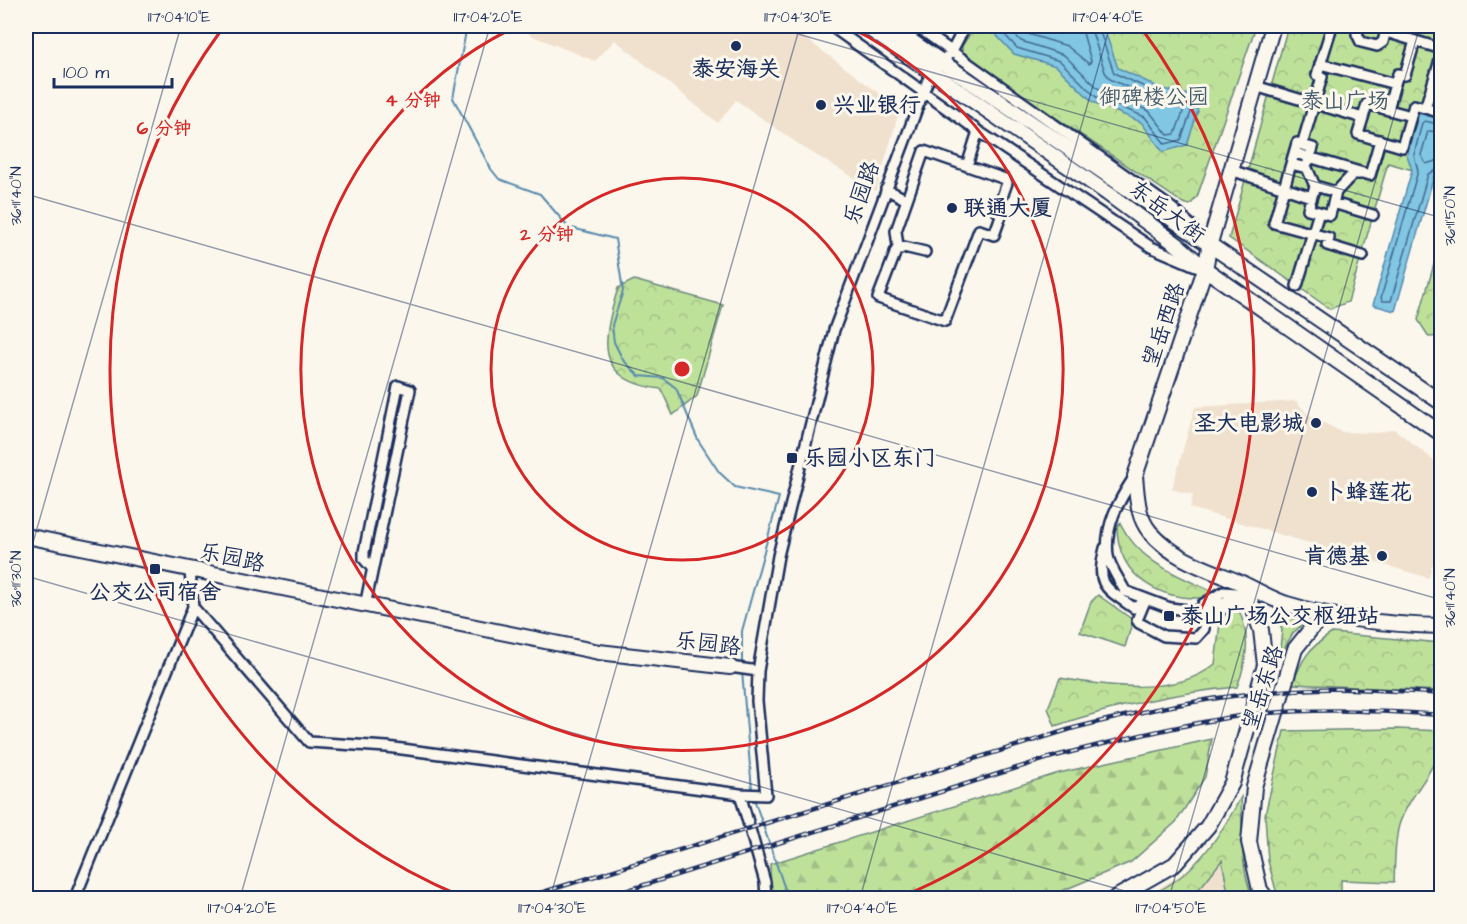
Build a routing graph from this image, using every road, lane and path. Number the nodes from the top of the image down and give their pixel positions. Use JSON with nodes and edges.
{"nodes":[{"id":1,"x":831,"y":26,"type":"edge"},
{"id":2,"x":865,"y":26,"type":"edge"},
{"id":3,"x":889,"y":26,"type":"edge"},
{"id":4,"x":916,"y":26,"type":"edge"},
{"id":5,"x":965,"y":26,"type":"edge"},
{"id":6,"x":1273,"y":26,"type":"edge"},
{"id":7,"x":1332,"y":26,"type":"edge"},
{"id":8,"x":1360,"y":26,"type":"edge"},
{"id":9,"x":1386,"y":29,"type":"edge"},
{"id":10,"x":1415,"y":41,"type":"junction"},
{"id":11,"x":1442,"y":49,"type":"edge"},
{"id":12,"x":952,"y":51,"type":"junction"},
{"id":13,"x":1442,"y":54,"type":"edge"},
{"id":14,"x":941,"y":60,"type":"junction"},
{"id":15,"x":1320,"y":64,"type":"junction"},
{"id":16,"x":932,"y":72,"type":"junction"},
{"id":17,"x":1395,"y":84,"type":"junction"},
{"id":18,"x":1255,"y":86,"type":"junction"},
{"id":19,"x":924,"y":90,"type":"junction"},
{"id":20,"x":1314,"y":104,"type":"junction"},
{"id":21,"x":1425,"y":108,"type":"junction"},
{"id":22,"x":1388,"y":110,"type":"junction"},
{"id":23,"x":1442,"y":113,"type":"edge"},
{"id":24,"x":1411,"y":116,"type":"junction"},
{"id":25,"x":1363,"y":118,"type":"junction"},
{"id":26,"x":978,"y":131,"type":"junction"},
{"id":27,"x":1380,"y":141,"type":"junction"},
{"id":28,"x":1302,"y":145,"type":"junction"},
{"id":29,"x":1294,"y":153,"type":"junction"},
{"id":30,"x":1310,"y":158,"type":"junction"},
{"id":31,"x":1291,"y":164,"type":"junction"},
{"id":32,"x":967,"y":166,"type":"junction"},
{"id":33,"x":1306,"y":168,"type":"junction"},
{"id":34,"x":1231,"y":170,"type":"junction"},
{"id":35,"x":1370,"y":175,"type":"junction"},
{"id":36,"x":1315,"y":186,"type":"junction"},
{"id":37,"x":886,"y":189,"type":"junction"},
{"id":38,"x":1284,"y":190,"type":"junction"},
{"id":39,"x":1336,"y":192,"type":"junction"},
{"id":40,"x":1311,"y":197,"type":"junction"},
{"id":41,"x":907,"y":200,"type":"junction"},
{"id":42,"x":1333,"y":204,"type":"junction"},
{"id":43,"x":1319,"y":212,"type":"junction"},
{"id":44,"x":1373,"y":215,"type":"dead end"},
{"id":45,"x":1313,"y":234,"type":"junction"},
{"id":46,"x":1210,"y":243,"type":"junction"},
{"id":47,"x":896,"y":252,"type":"junction"},
{"id":48,"x":925,"y":252,"type":"dead end"},
{"id":49,"x":1363,"y":256,"type":"dead end"},
{"id":50,"x":1205,"y":269,"type":"junction"},
{"id":51,"x":1297,"y":286,"type":"dead end"},
{"id":52,"x":1442,"y":403,"type":"edge"},
{"id":53,"x":1442,"y":434,"type":"edge"},
{"id":54,"x":1135,"y":476,"type":"junction"},
{"id":55,"x":1109,"y":531,"type":"junction"},
{"id":56,"x":26,"y":536,"type":"edge"},
{"id":57,"x":371,"y":567,"type":"junction"},
{"id":58,"x":190,"y":571,"type":"junction"},
{"id":59,"x":1251,"y":590,"type":"junction"},
{"id":60,"x":1145,"y":601,"type":"junction"},
{"id":61,"x":365,"y":606,"type":"junction"},
{"id":62,"x":193,"y":607,"type":"junction"},
{"id":63,"x":1203,"y":612,"type":"junction"},
{"id":64,"x":1323,"y":614,"type":"junction"},
{"id":65,"x":1442,"y":626,"type":"edge"},
{"id":66,"x":730,"y":667,"type":"joint"},
{"id":67,"x":755,"y":670,"type":"junction"},
{"id":68,"x":1232,"y":783,"type":"junction"},
{"id":69,"x":1254,"y":787,"type":"junction"},
{"id":70,"x":744,"y":794,"type":"junction"},
{"id":71,"x":75,"y":898,"type":"edge"},
{"id":72,"x":766,"y":898,"type":"edge"},
{"id":73,"x":1115,"y":898,"type":"edge"},
{"id":74,"x":1266,"y":898,"type":"edge"}],
"edges":[{"from":1,"to":19,"type":"street"},
{"from":2,"to":16,"type":"main road","name":"东岳大街"},
{"from":3,"to":14,"type":"main road","name":"东岳大街"},
{"from":4,"to":12,"type":"street"},
{"from":5,"to":12,"type":"street"},
{"from":6,"to":18,"type":"main road","name":"望岳西路"},
{"from":7,"to":15,"type":"street"},
{"from":8,"to":9,"type":"street"},
{"from":9,"to":10,"type":"street"},
{"from":10,"to":11,"type":"street"},
{"from":10,"to":17,"type":"street"},
{"from":12,"to":14,"type":"street","name":"乐园路"},
{"from":12,"to":46,"type":"street"},
{"from":13,"to":21,"type":"street"},
{"from":14,"to":16,"type":"street","name":"乐园路"},
{"from":14,"to":46,"type":"main road","name":"东岳大街"},
{"from":15,"to":17,"type":"street"},
{"from":15,"to":20,"type":"street"},
{"from":16,"to":19,"type":"street","name":"乐园路"},
{"from":16,"to":50,"type":"main road","name":"东岳大街"},
{"from":17,"to":22,"type":"street"},
{"from":18,"to":20,"type":"street"},
{"from":18,"to":34,"type":"main road","name":"望岳西路"},
{"from":19,"to":26,"type":"street"},
{"from":19,"to":37,"type":"street","name":"乐园路"},
{"from":20,"to":25,"type":"street"},
{"from":20,"to":28,"type":"street"},
{"from":21,"to":23,"type":"street"},
{"from":21,"to":24,"type":"street"},
{"from":22,"to":24,"type":"street"},
{"from":22,"to":25,"type":"street"},
{"from":24,"to":27,"type":"street"},
{"from":25,"to":27,"type":"street"},
{"from":26,"to":32,"type":"street"},
{"from":26,"to":50,"type":"street"},
{"from":27,"to":35,"type":"street"},
{"from":28,"to":29,"type":"street"},
{"from":28,"to":30,"type":"street"},
{"from":29,"to":30,"type":"street"},
{"from":29,"to":31,"type":"street"},
{"from":30,"to":33,"type":"street"},
{"from":30,"to":35,"type":"street"},
{"from":31,"to":33,"type":"street"},
{"from":31,"to":38,"type":"street"},
{"from":32,"to":41,"type":"street"},
{"from":32,"to":47,"type":"street"},
{"from":33,"to":36,"type":"street"},
{"from":34,"to":38,"type":"street"},
{"from":34,"to":46,"type":"main road","name":"望岳西路"},
{"from":35,"to":39,"type":"street"},
{"from":36,"to":39,"type":"street"},
{"from":36,"to":40,"type":"street"},
{"from":37,"to":41,"type":"street"},
{"from":37,"to":67,"type":"street","name":"乐园路"},
{"from":38,"to":40,"type":"street"},
{"from":38,"to":45,"type":"street"},
{"from":39,"to":42,"type":"street"},
{"from":40,"to":43,"type":"street"},
{"from":41,"to":47,"type":"street"},
{"from":42,"to":43,"type":"street"},
{"from":42,"to":44,"type":"street"},
{"from":43,"to":45,"type":"street"},
{"from":45,"to":49,"type":"street"},
{"from":45,"to":51,"type":"street"},
{"from":46,"to":50,"type":"main road","name":"望岳西路"},
{"from":46,"to":52,"type":"main road","name":"东岳大街"},
{"from":47,"to":48,"type":"street"},
{"from":50,"to":53,"type":"main road","name":"东岳大街"},
{"from":50,"to":54,"type":"main road","name":"望岳西路"},
{"from":54,"to":55,"type":"street"},
{"from":54,"to":59,"type":"main road","name":"望岳西路"},
{"from":55,"to":60,"type":"street"},
{"from":55,"to":60,"type":"street"},
{"from":56,"to":58,"type":"main road","name":"乐园路"},
{"from":57,"to":57,"type":"street"},
{"from":57,"to":61,"type":"street"},
{"from":58,"to":61,"type":"main road","name":"乐园路"},
{"from":58,"to":62,"type":"street"},
{"from":59,"to":63,"type":"street"},
{"from":59,"to":64,"type":"main road","name":"望岳西路"},
{"from":59,"to":68,"type":"main road"},
{"from":60,"to":63,"type":"street"},
{"from":60,"to":63,"type":"street"},
{"from":61,"to":66,"type":"main road","name":"乐园路"},
{"from":62,"to":70,"type":"street"},
{"from":62,"to":71,"type":"street"},
{"from":64,"to":65,"type":"main road"},
{"from":64,"to":69,"type":"main road","name":"望岳东路"},
{"from":66,"to":67,"type":"street","name":"乐园路"},
{"from":67,"to":70,"type":"street"},
{"from":68,"to":69,"type":"main road"},
{"from":68,"to":73,"type":"main road"},
{"from":69,"to":74,"type":"main road","name":"望岳东路"},
{"from":70,"to":72,"type":"street"}]}
